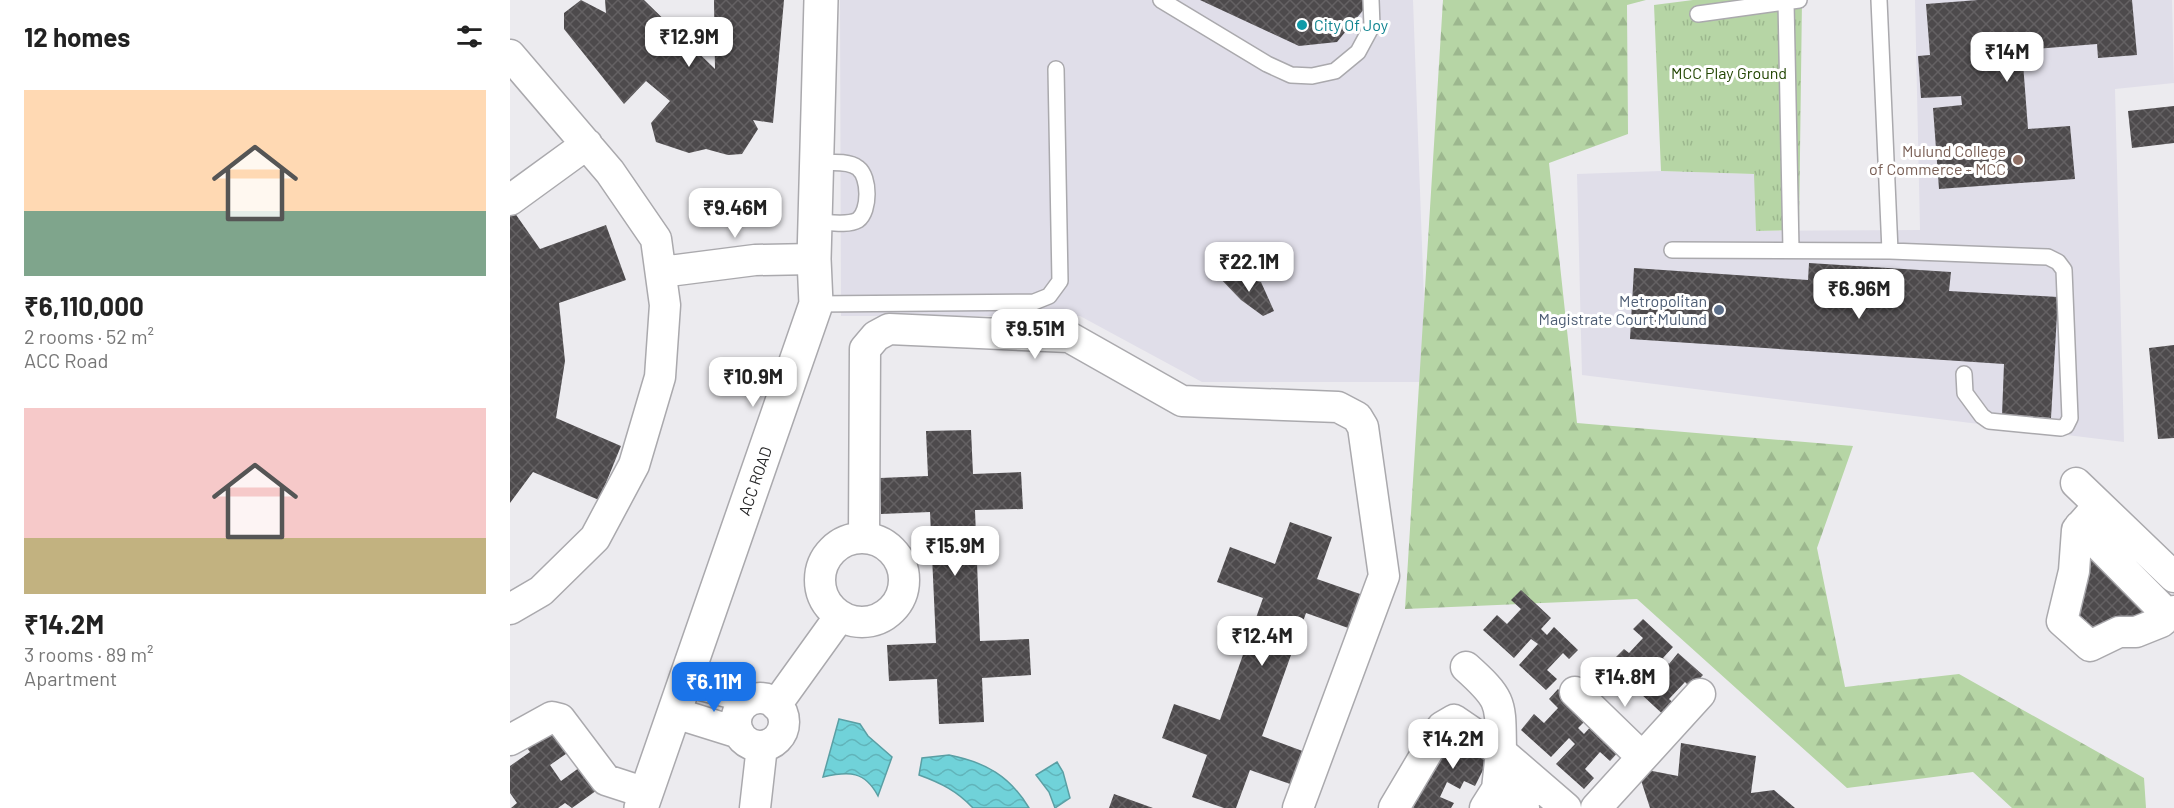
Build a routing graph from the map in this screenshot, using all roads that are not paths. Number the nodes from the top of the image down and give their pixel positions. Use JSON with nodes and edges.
{"nodes":[{"id":1,"x":821,"y":0,"type":"edge"},
{"id":2,"x":1161,"y":0,"type":"edge"},
{"id":3,"x":1371,"y":0,"type":"edge"},
{"id":4,"x":1879,"y":0,"type":"edge"},
{"id":5,"x":1793,"y":1,"type":"edge"},
{"id":6,"x":1698,"y":14,"type":"dead end"},
{"id":7,"x":510,"y":54,"type":"edge"},
{"id":8,"x":1056,"y":69,"type":"dead end"},
{"id":9,"x":587,"y":144,"type":"junction"},
{"id":10,"x":817,"y":164,"type":"junction"},
{"id":11,"x":510,"y":200,"type":"edge"},
{"id":12,"x":816,"y":222,"type":"junction"},
{"id":13,"x":1672,"y":250,"type":"dead end"},
{"id":14,"x":1791,"y":250,"type":"junction"},
{"id":15,"x":1890,"y":251,"type":"junction"},
{"id":16,"x":814,"y":259,"type":"junction"},
{"id":17,"x":661,"y":272,"type":"junction"},
{"id":18,"x":816,"y":304,"type":"junction"},
{"id":19,"x":1964,"y":374,"type":"dead end"},
{"id":20,"x":2076,"y":483,"type":"dead end"},
{"id":21,"x":2090,"y":515,"type":"junction"},
{"id":22,"x":864,"y":537,"type":"junction"},
{"id":23,"x":2174,"y":577,"type":"edge"},
{"id":24,"x":510,"y":609,"type":"edge"},
{"id":25,"x":2172,"y":613,"type":"edge"},
{"id":26,"x":840,"y":616,"type":"junction"},
{"id":27,"x":1466,"y":667,"type":"dead end"},
{"id":28,"x":686,"y":681,"type":"junction"},
{"id":29,"x":1575,"y":692,"type":"dead end"},
{"id":30,"x":1700,"y":694,"type":"dead end"},
{"id":31,"x":765,"y":702,"type":"junction"},
{"id":32,"x":675,"y":713,"type":"junction"},
{"id":33,"x":510,"y":740,"type":"edge"},
{"id":34,"x":750,"y":740,"type":"junction"},
{"id":35,"x":1501,"y":752,"type":"junction"},
{"id":36,"x":1642,"y":757,"type":"junction"},
{"id":37,"x":1491,"y":798,"type":"edge"},
{"id":38,"x":643,"y":801,"type":"edge"},
{"id":39,"x":755,"y":808,"type":"edge"},
{"id":40,"x":1298,"y":808,"type":"edge"},
{"id":41,"x":1394,"y":808,"type":"edge"},
{"id":42,"x":1524,"y":808,"type":"edge"},
{"id":43,"x":1566,"y":808,"type":"edge"},
{"id":44,"x":1596,"y":808,"type":"edge"}],
"edges":[{"from":1,"to":10,"type":"street","name":"ACC ROAD"},
{"from":2,"to":3,"type":"lane"},
{"from":4,"to":15,"type":"lane"},
{"from":5,"to":6,"type":"lane"},
{"from":5,"to":14,"type":"lane"},
{"from":7,"to":9,"type":"street"},
{"from":8,"to":18,"type":"lane"},
{"from":9,"to":11,"type":"street"},
{"from":9,"to":17,"type":"street"},
{"from":10,"to":12,"type":"street","name":"ACC ROAD"},
{"from":10,"to":12,"type":"lane"},
{"from":12,"to":16,"type":"street","name":"ACC ROAD"},
{"from":13,"to":14,"type":"lane"},
{"from":14,"to":15,"type":"lane"},
{"from":15,"to":19,"type":"lane"},
{"from":16,"to":17,"type":"street"},
{"from":16,"to":18,"type":"street","name":"ACC ROAD"},
{"from":17,"to":24,"type":"street"},
{"from":18,"to":28,"type":"street","name":"ACC ROAD"},
{"from":20,"to":21,"type":"street"},
{"from":21,"to":23,"type":"street"},
{"from":21,"to":25,"type":"street"},
{"from":21,"to":25,"type":"street"},
{"from":22,"to":26,"type":"street"},
{"from":22,"to":26,"type":"street"},
{"from":22,"to":40,"type":"street"},
{"from":26,"to":31,"type":"street"},
{"from":27,"to":35,"type":"street"},
{"from":28,"to":31,"type":"street"},
{"from":28,"to":32,"type":"street","name":"ACC ROAD"},
{"from":29,"to":36,"type":"street"},
{"from":30,"to":36,"type":"street"},
{"from":31,"to":34,"type":"street"},
{"from":31,"to":34,"type":"street"},
{"from":32,"to":34,"type":"street"},
{"from":32,"to":38,"type":"street","name":"ACC ROAD"},
{"from":33,"to":38,"type":"street"},
{"from":34,"to":39,"type":"street"},
{"from":35,"to":37,"type":"street"},
{"from":35,"to":41,"type":"street"},
{"from":35,"to":43,"type":"street"},
{"from":36,"to":44,"type":"street"},
{"from":37,"to":42,"type":"street"}]}
